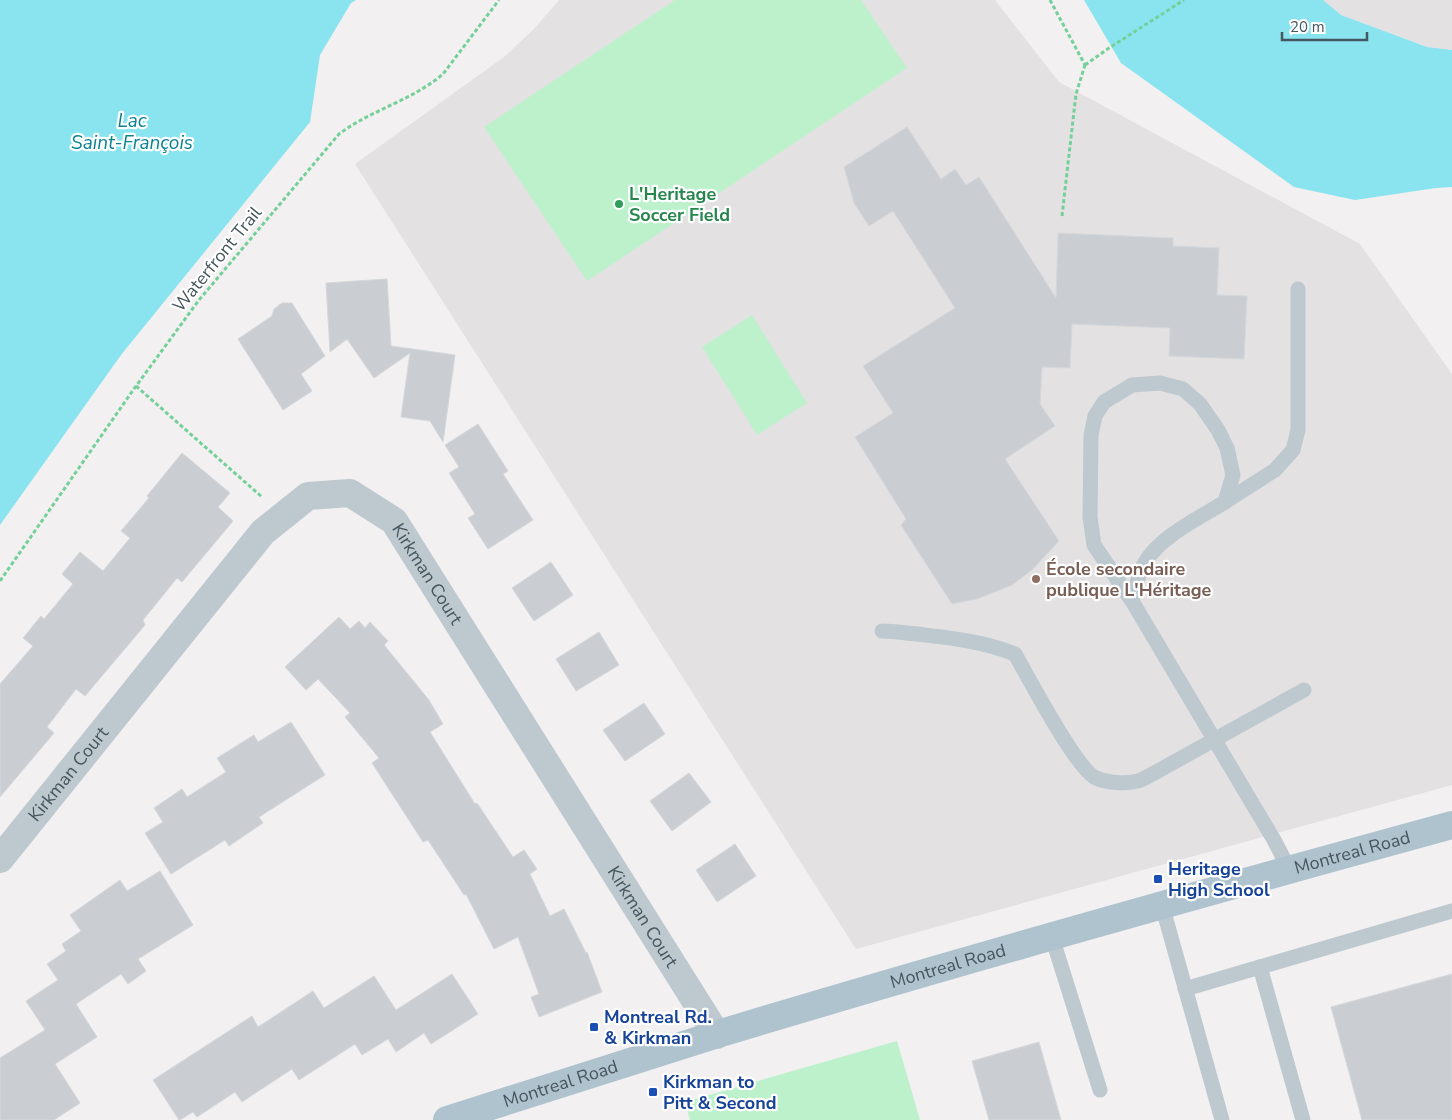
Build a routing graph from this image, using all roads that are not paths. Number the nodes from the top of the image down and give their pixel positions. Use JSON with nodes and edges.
{"nodes":[{"id":1,"x":1298,"y":289,"type":"dead end"},
{"id":2,"x":1225,"y":502,"type":"junction"},
{"id":3,"x":1132,"y":601,"type":"junction"},
{"id":4,"x":882,"y":631,"type":"dead end"},
{"id":5,"x":1304,"y":690,"type":"dead end"},
{"id":6,"x":1214,"y":741,"type":"junction"},
{"id":7,"x":1452,"y":825,"type":"edge"},
{"id":8,"x":0,"y":860,"type":"edge"},
{"id":9,"x":1289,"y":869,"type":"junction"},
{"id":10,"x":1162,"y":905,"type":"junction"},
{"id":11,"x":1452,"y":911,"type":"edge"},
{"id":12,"x":1052,"y":937,"type":"junction"},
{"id":13,"x":1260,"y":967,"type":"junction"},
{"id":14,"x":1185,"y":989,"type":"junction"},
{"id":15,"x":717,"y":1034,"type":"junction"},
{"id":16,"x":1100,"y":1090,"type":"dead end"},
{"id":17,"x":448,"y":1120,"type":"edge"},
{"id":18,"x":1222,"y":1120,"type":"edge"},
{"id":19,"x":1303,"y":1120,"type":"edge"}],
"edges":[{"from":1,"to":2,"type":"lane"},
{"from":2,"to":3,"type":"lane"},
{"from":2,"to":3,"type":"lane"},
{"from":3,"to":6,"type":"lane"},
{"from":4,"to":6,"type":"lane"},
{"from":5,"to":6,"type":"lane"},
{"from":6,"to":9,"type":"lane"},
{"from":7,"to":9,"type":"main road","name":"Montreal Road"},
{"from":8,"to":15,"type":"street","name":"Kirkman Court"},
{"from":9,"to":10,"type":"main road","name":"Montreal Road"},
{"from":10,"to":12,"type":"main road","name":"Montreal Road"},
{"from":10,"to":14,"type":"lane"},
{"from":11,"to":13,"type":"lane"},
{"from":12,"to":15,"type":"main road","name":"Montreal Road"},
{"from":12,"to":16,"type":"lane"},
{"from":13,"to":14,"type":"lane"},
{"from":13,"to":19,"type":"lane"},
{"from":14,"to":18,"type":"lane"},
{"from":15,"to":17,"type":"main road","name":"Montreal Road"}]}
